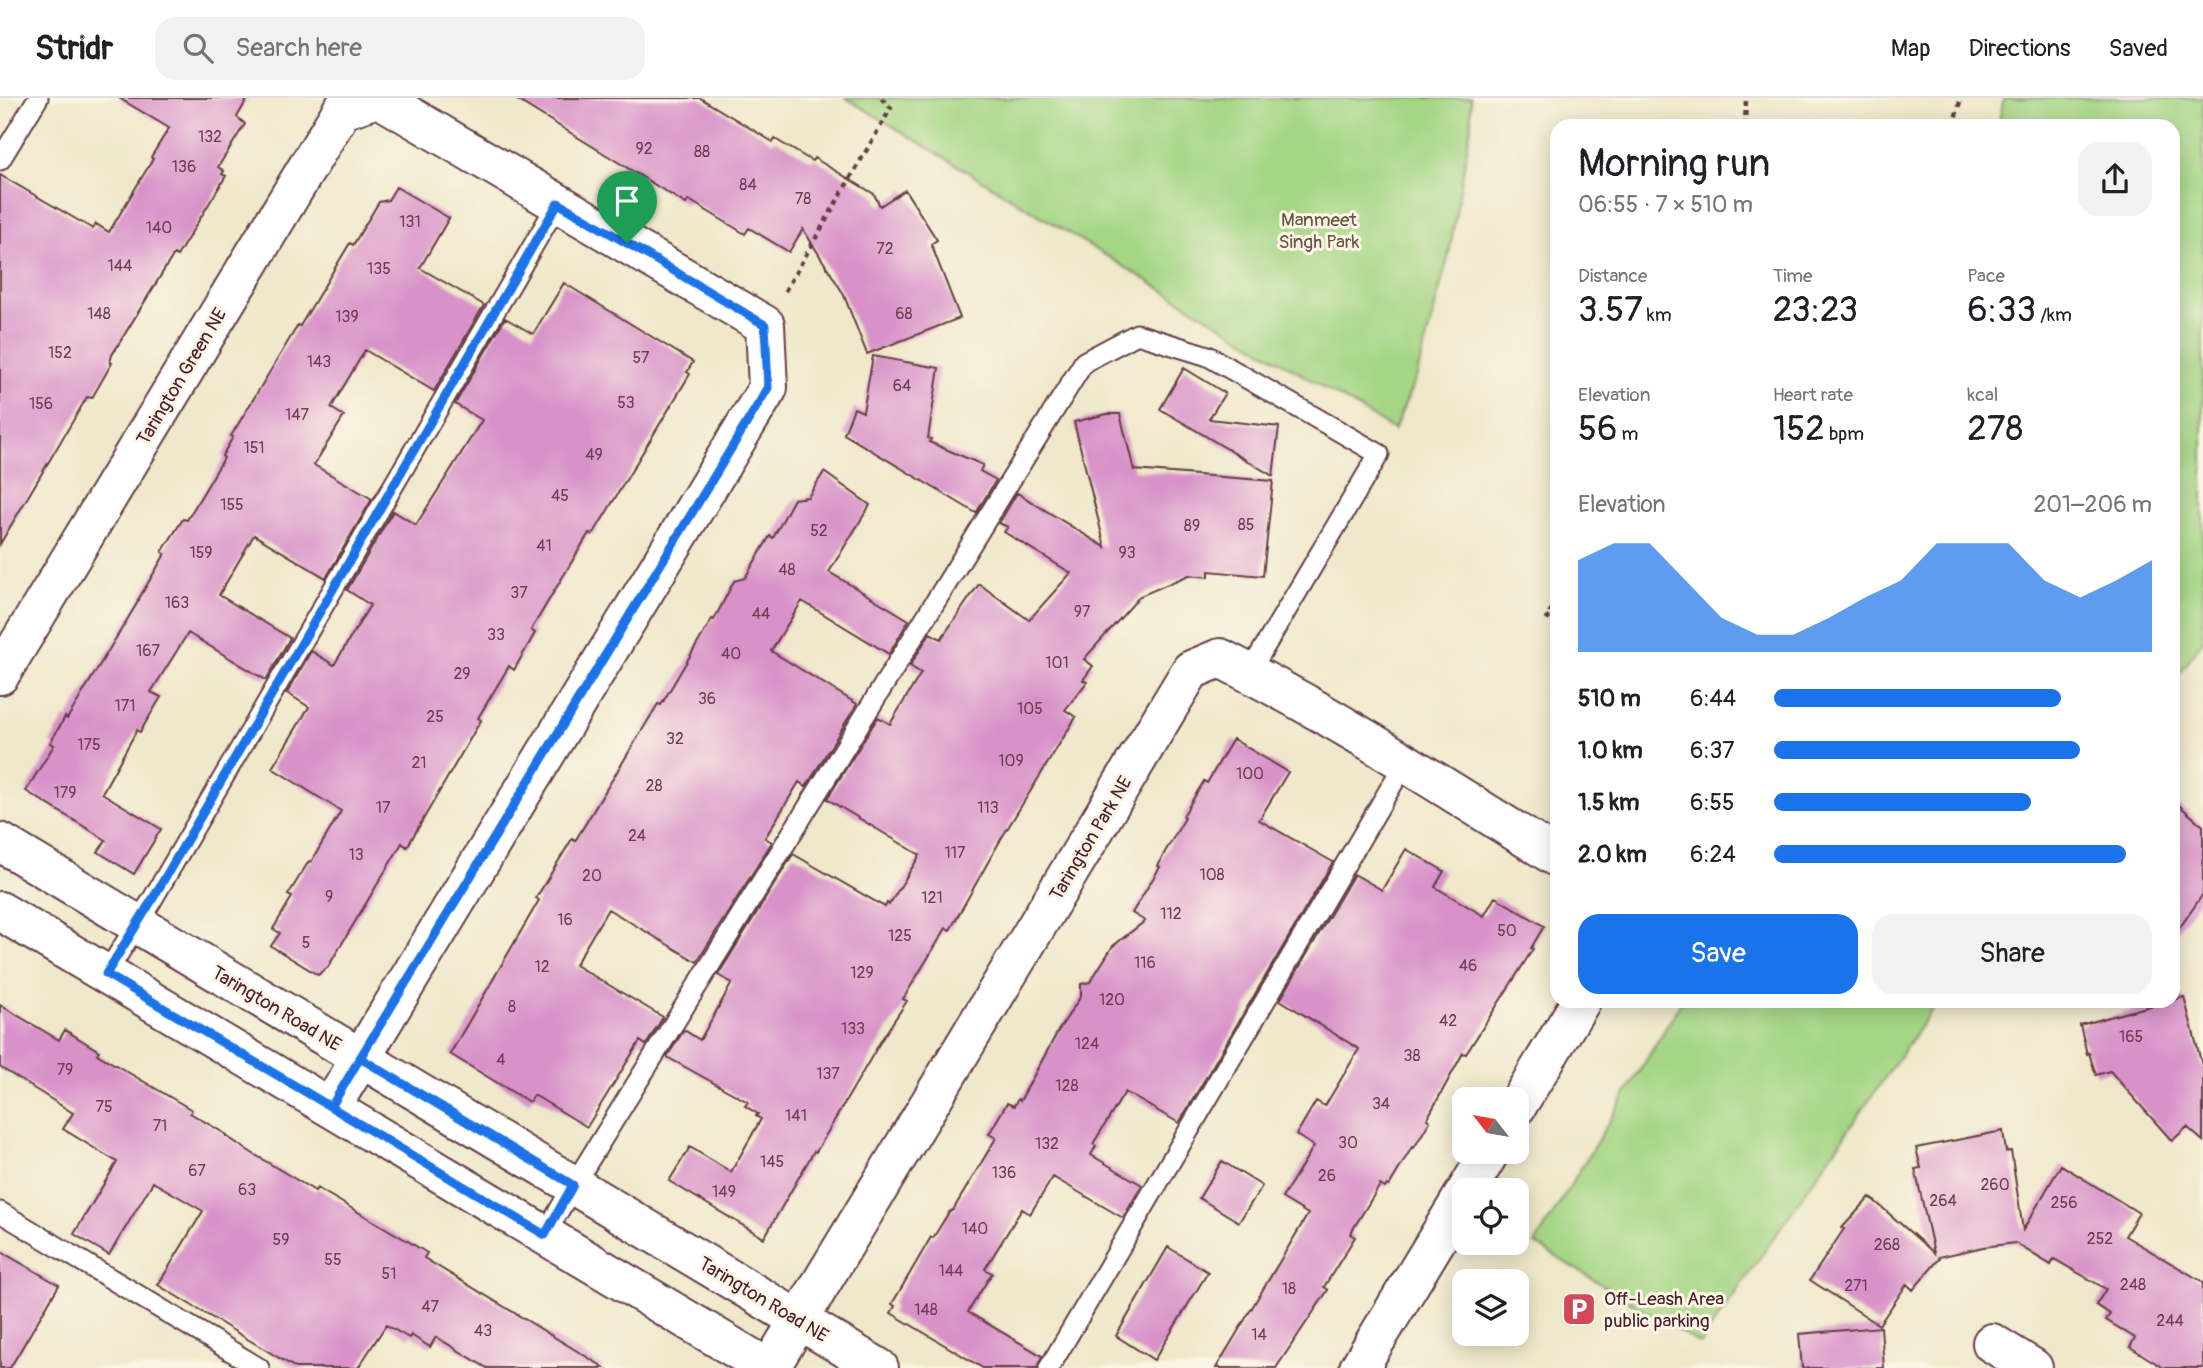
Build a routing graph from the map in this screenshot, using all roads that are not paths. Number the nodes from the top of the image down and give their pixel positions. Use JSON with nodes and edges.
{"nodes":[{"id":1,"x":38,"y":98,"type":"edge"},
{"id":2,"x":359,"y":101,"type":"edge"},
{"id":3,"x":0,"y":160,"type":"edge"},
{"id":4,"x":558,"y":203,"type":"junction"},
{"id":5,"x":1249,"y":673,"type":"junction"},
{"id":6,"x":0,"y":675,"type":"edge"},
{"id":7,"x":1405,"y":763,"type":"junction"},
{"id":8,"x":0,"y":842,"type":"edge"},
{"id":9,"x":1550,"y":854,"type":"edge"},
{"id":10,"x":0,"y":911,"type":"edge"},
{"id":11,"x":138,"y":925,"type":"junction"},
{"id":12,"x":106,"y":974,"type":"junction"},
{"id":13,"x":1577,"y":1008,"type":"edge"},
{"id":14,"x":360,"y":1058,"type":"junction"},
{"id":15,"x":1529,"y":1087,"type":"edge"},
{"id":16,"x":331,"y":1107,"type":"junction"},
{"id":17,"x":573,"y":1185,"type":"junction"},
{"id":18,"x":0,"y":1212,"type":"edge"},
{"id":19,"x":1452,"y":1214,"type":"edge"},
{"id":20,"x":545,"y":1235,"type":"junction"},
{"id":21,"x":799,"y":1320,"type":"junction"},
{"id":22,"x":1992,"y":1343,"type":"dead end"},
{"id":23,"x":259,"y":1368,"type":"edge"},
{"id":24,"x":769,"y":1368,"type":"edge"},
{"id":25,"x":879,"y":1368,"type":"edge"},
{"id":26,"x":1049,"y":1368,"type":"edge"},
{"id":27,"x":1359,"y":1368,"type":"edge"},
{"id":28,"x":2033,"y":1368,"type":"edge"}],
"edges":[{"from":1,"to":3,"type":"lane"},
{"from":2,"to":4,"type":"street","name":"Tarington Green NE"},
{"from":2,"to":6,"type":"street","name":"Tarington Green NE"},
{"from":4,"to":11,"type":"lane"},
{"from":4,"to":14,"type":"street","name":"Tarington Green NE"},
{"from":5,"to":7,"type":"street","name":"Tarington Park NE"},
{"from":5,"to":17,"type":"lane"},
{"from":5,"to":21,"type":"street","name":"Tarington Park NE"},
{"from":7,"to":9,"type":"street","name":"Tarington Park NE"},
{"from":7,"to":26,"type":"lane"},
{"from":8,"to":11,"type":"street","name":"Tarington Road NE"},
{"from":10,"to":12,"type":"street"},
{"from":11,"to":12,"type":"lane"},
{"from":11,"to":14,"type":"street","name":"Tarington Road NE"},
{"from":12,"to":16,"type":"street"},
{"from":13,"to":15,"type":"street"},
{"from":14,"to":16,"type":"street"},
{"from":14,"to":17,"type":"street","name":"Tarington Road NE"},
{"from":16,"to":20,"type":"street"},
{"from":17,"to":20,"type":"lane"},
{"from":17,"to":21,"type":"street","name":"Tarington Road NE"},
{"from":18,"to":23,"type":"lane"},
{"from":19,"to":27,"type":"street"},
{"from":20,"to":24,"type":"street"},
{"from":21,"to":24,"type":"street","name":"Tarington Park NE"},
{"from":21,"to":25,"type":"street","name":"Tarington Road NE"},
{"from":22,"to":28,"type":"street"}]}
